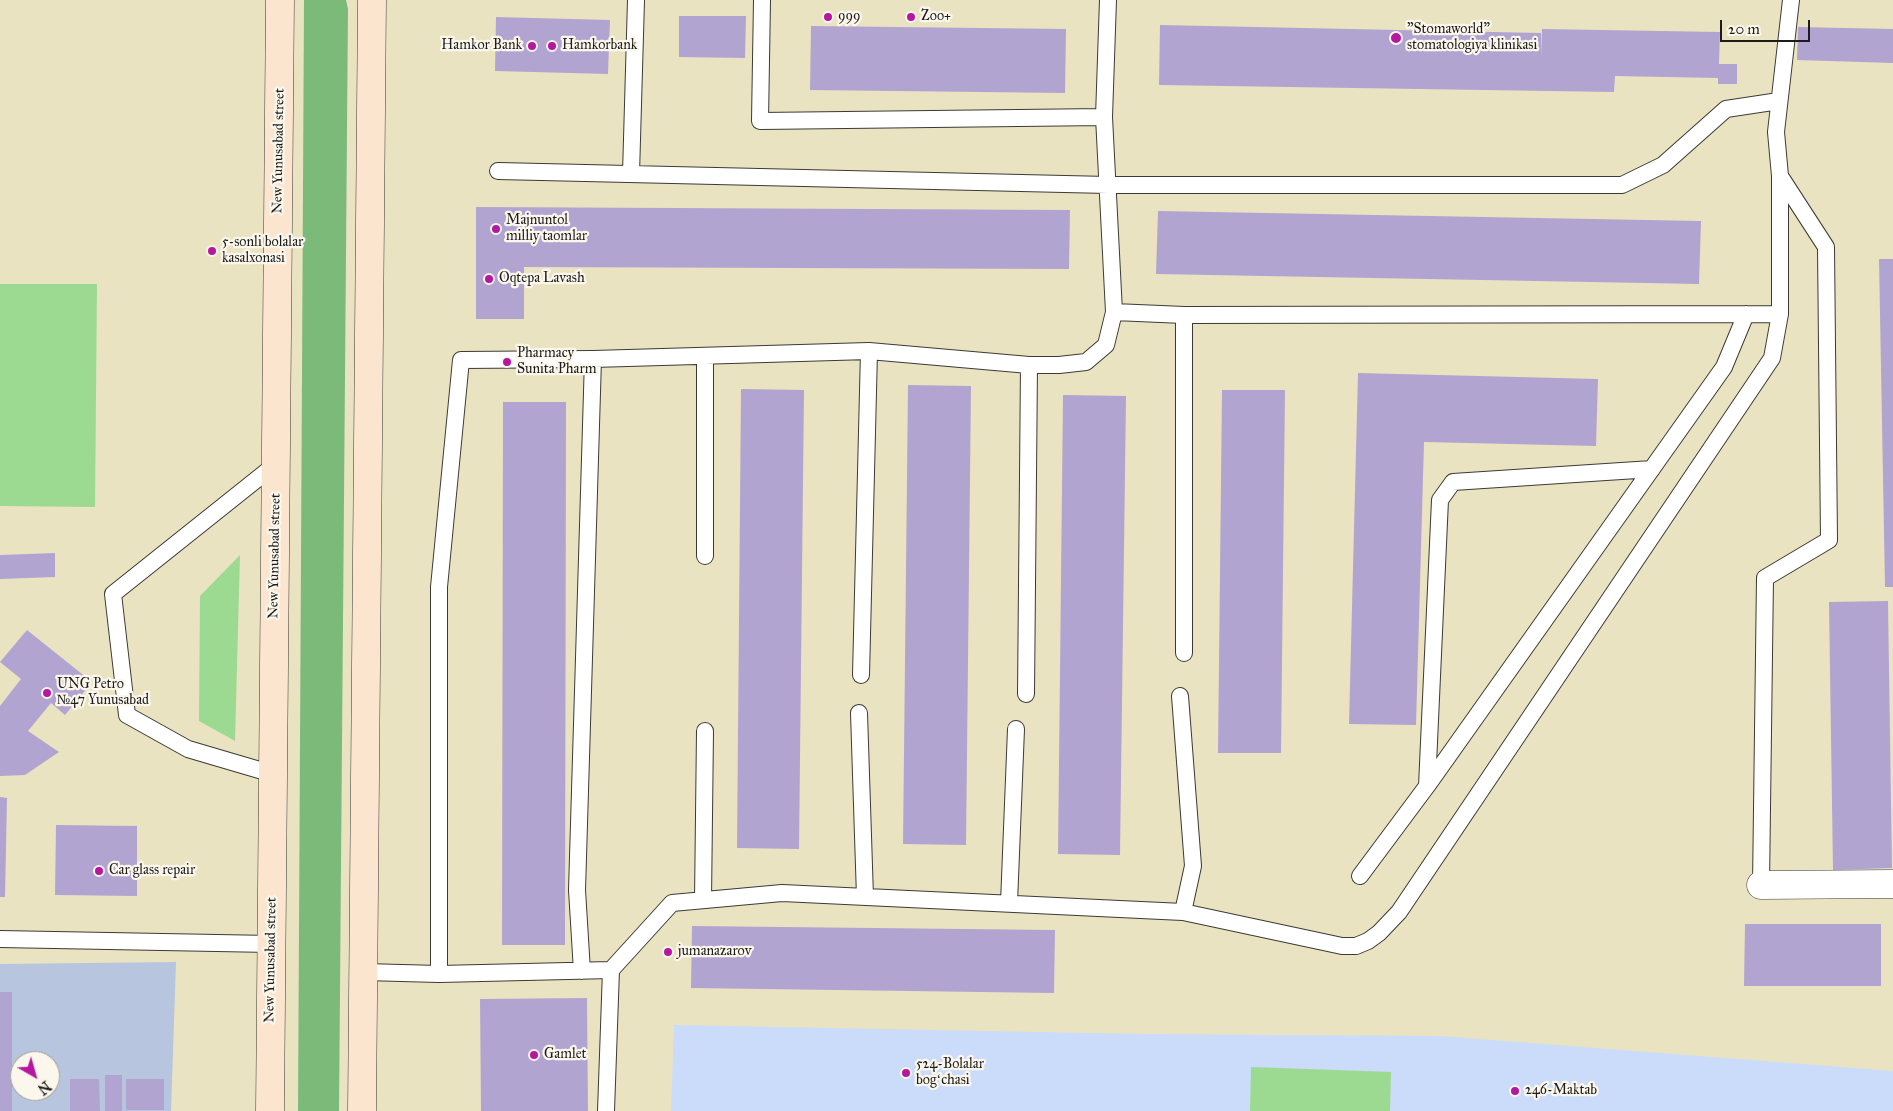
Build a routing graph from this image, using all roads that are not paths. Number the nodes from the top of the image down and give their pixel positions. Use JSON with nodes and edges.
{"nodes":[{"id":1,"x":280,"y":0,"type":"edge"},
{"id":2,"x":372,"y":0,"type":"edge"},
{"id":3,"x":636,"y":0,"type":"edge"},
{"id":4,"x":762,"y":0,"type":"edge"},
{"id":5,"x":1108,"y":0,"type":"edge"},
{"id":6,"x":1790,"y":0,"type":"edge"},
{"id":7,"x":1780,"y":101,"type":"junction"},
{"id":8,"x":1104,"y":117,"type":"junction"},
{"id":9,"x":498,"y":171,"type":"dead end"},
{"id":10,"x":632,"y":174,"type":"junction"},
{"id":11,"x":1780,"y":176,"type":"junction"},
{"id":12,"x":1108,"y":185,"type":"junction"},
{"id":13,"x":1114,"y":312,"type":"junction"},
{"id":14,"x":1746,"y":314,"type":"junction"},
{"id":15,"x":1780,"y":314,"type":"junction"},
{"id":16,"x":1184,"y":315,"type":"junction"},
{"id":17,"x":869,"y":351,"type":"junction"},
{"id":18,"x":706,"y":356,"type":"junction"},
{"id":19,"x":593,"y":359,"type":"junction"},
{"id":20,"x":1029,"y":366,"type":"junction"},
{"id":21,"x":276,"y":464,"type":"junction"},
{"id":22,"x":1652,"y":469,"type":"junction"},
{"id":23,"x":705,"y":556,"type":"dead end"},
{"id":24,"x":1184,"y":653,"type":"dead end"},
{"id":25,"x":861,"y":675,"type":"dead end"},
{"id":26,"x":1026,"y":694,"type":"dead end"},
{"id":27,"x":1180,"y":696,"type":"dead end"},
{"id":28,"x":859,"y":713,"type":"dead end"},
{"id":29,"x":1016,"y":729,"type":"dead end"},
{"id":30,"x":705,"y":731,"type":"dead end"},
{"id":31,"x":273,"y":774,"type":"junction"},
{"id":32,"x":1427,"y":786,"type":"junction"},
{"id":33,"x":1360,"y":876,"type":"dead end"},
{"id":34,"x":1893,"y":884,"type":"edge"},
{"id":35,"x":1762,"y":885,"type":"joint"},
{"id":36,"x":864,"y":897,"type":"junction"},
{"id":37,"x":703,"y":900,"type":"junction"},
{"id":38,"x":1009,"y":903,"type":"junction"},
{"id":39,"x":1183,"y":912,"type":"junction"},
{"id":40,"x":0,"y":938,"type":"edge"},
{"id":41,"x":271,"y":944,"type":"junction"},
{"id":42,"x":611,"y":970,"type":"junction"},
{"id":43,"x":582,"y":971,"type":"junction"},
{"id":44,"x":364,"y":972,"type":"junction"},
{"id":45,"x":439,"y":974,"type":"junction"},
{"id":46,"x":270,"y":1111,"type":"edge"},
{"id":47,"x":362,"y":1111,"type":"edge"},
{"id":48,"x":606,"y":1111,"type":"edge"}],
"edges":[{"from":1,"to":21,"type":"main road","name":"New Yunusabad street"},
{"from":2,"to":44,"type":"main road"},
{"from":3,"to":10,"type":"lane"},
{"from":4,"to":8,"type":"lane"},
{"from":5,"to":8,"type":"lane"},
{"from":6,"to":7,"type":"lane"},
{"from":7,"to":11,"type":"lane"},
{"from":7,"to":12,"type":"lane"},
{"from":8,"to":12,"type":"lane"},
{"from":9,"to":10,"type":"lane"},
{"from":10,"to":12,"type":"lane"},
{"from":11,"to":15,"type":"lane"},
{"from":11,"to":35,"type":"lane"},
{"from":12,"to":13,"type":"lane"},
{"from":13,"to":16,"type":"lane"},
{"from":13,"to":20,"type":"lane"},
{"from":14,"to":15,"type":"lane"},
{"from":14,"to":16,"type":"lane"},
{"from":14,"to":22,"type":"lane"},
{"from":15,"to":39,"type":"lane"},
{"from":16,"to":24,"type":"lane"},
{"from":17,"to":18,"type":"lane"},
{"from":17,"to":20,"type":"lane"},
{"from":17,"to":25,"type":"lane"},
{"from":18,"to":19,"type":"lane"},
{"from":18,"to":23,"type":"lane"},
{"from":19,"to":43,"type":"lane"},
{"from":19,"to":45,"type":"lane"},
{"from":20,"to":26,"type":"lane"},
{"from":21,"to":31,"type":"main road","name":"New Yunusabad street"},
{"from":21,"to":31,"type":"lane"},
{"from":22,"to":32,"type":"lane"},
{"from":22,"to":32,"type":"lane"},
{"from":27,"to":39,"type":"lane"},
{"from":28,"to":36,"type":"lane"},
{"from":29,"to":38,"type":"lane"},
{"from":30,"to":37,"type":"lane"},
{"from":31,"to":41,"type":"main road","name":"New Yunusabad street"},
{"from":32,"to":33,"type":"lane"},
{"from":34,"to":35,"type":"street"},
{"from":36,"to":37,"type":"lane"},
{"from":36,"to":38,"type":"lane"},
{"from":37,"to":42,"type":"lane"},
{"from":38,"to":39,"type":"lane"},
{"from":40,"to":41,"type":"lane"},
{"from":41,"to":46,"type":"main road","name":"New Yunusabad street"},
{"from":42,"to":43,"type":"lane"},
{"from":42,"to":48,"type":"lane"},
{"from":43,"to":45,"type":"lane"},
{"from":44,"to":45,"type":"lane"},
{"from":44,"to":47,"type":"main road"}]}
